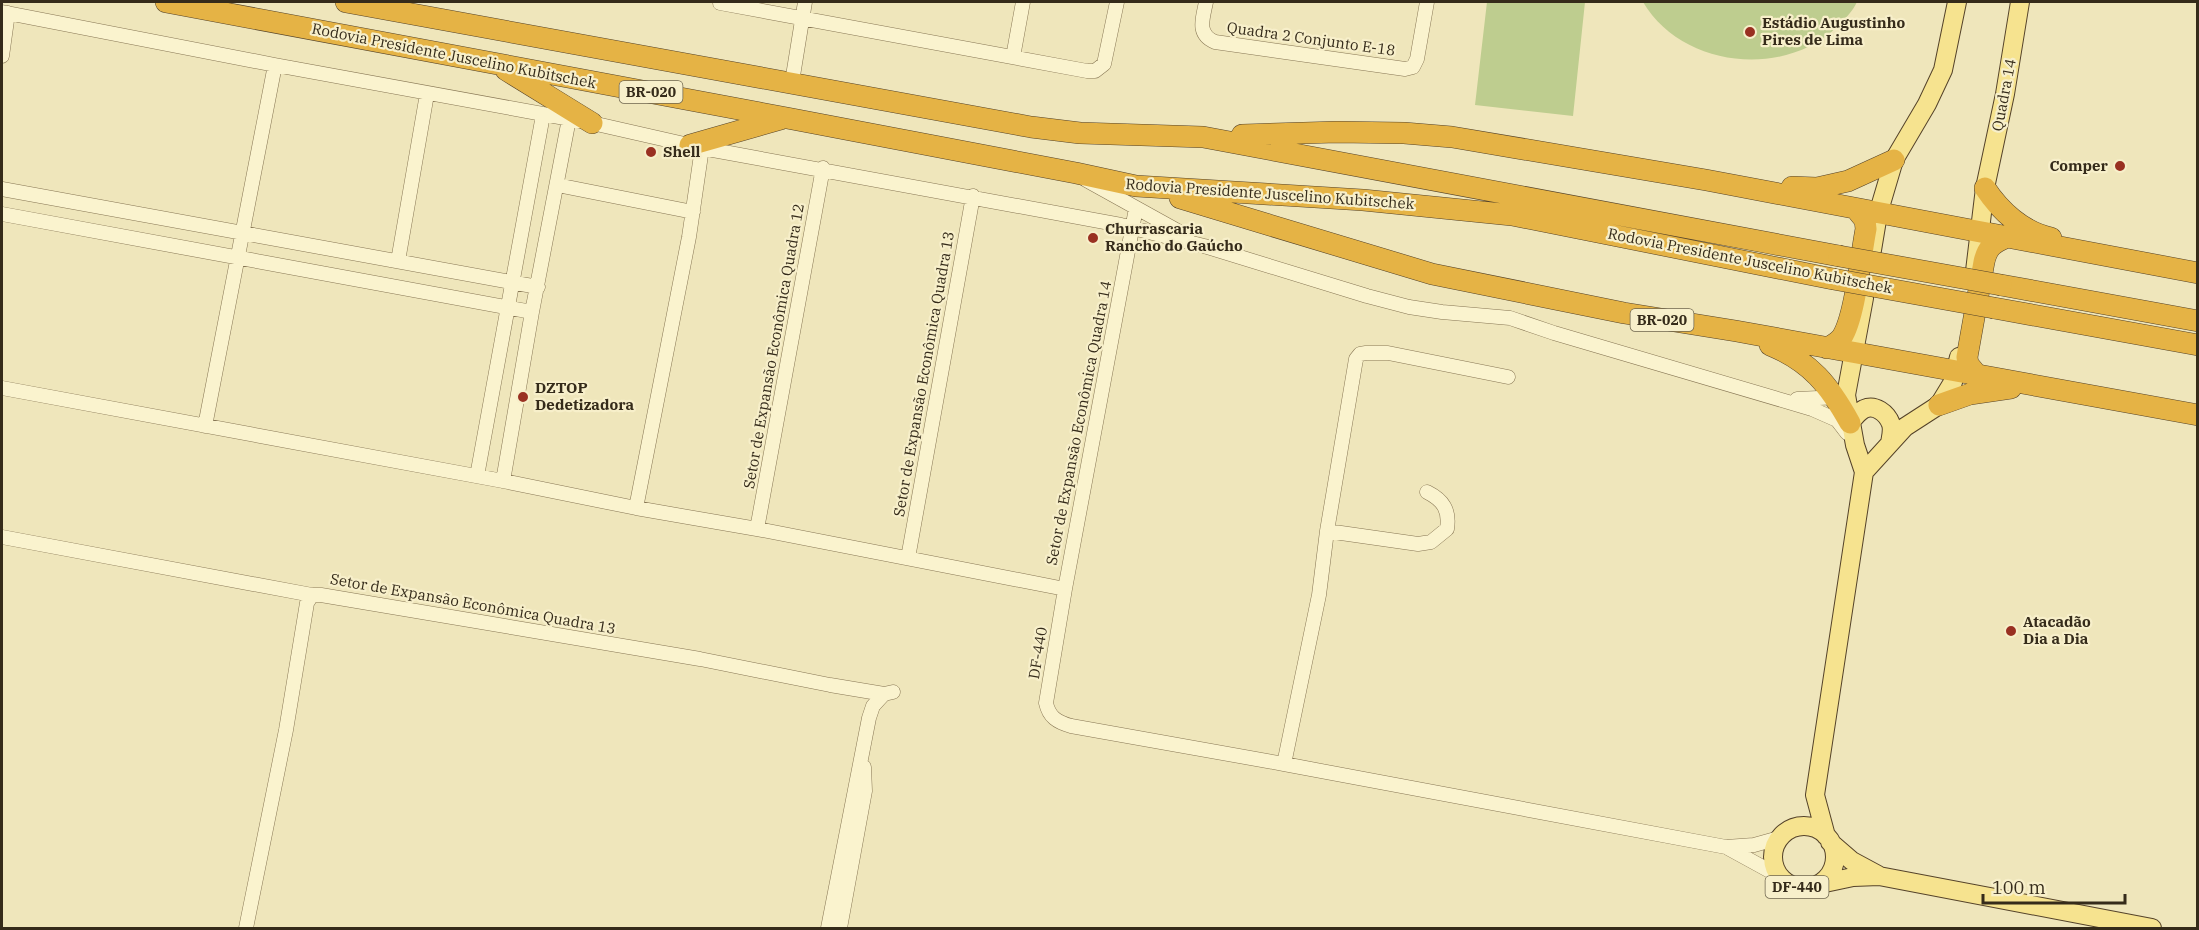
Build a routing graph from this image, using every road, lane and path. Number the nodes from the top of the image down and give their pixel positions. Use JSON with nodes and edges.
{"nodes":[{"id":1,"x":166,"y":2,"type":"edge"},
{"id":2,"x":346,"y":2,"type":"edge"},
{"id":3,"x":720,"y":2,"type":"edge"},
{"id":4,"x":806,"y":2,"type":"edge"},
{"id":5,"x":1023,"y":2,"type":"edge"},
{"id":6,"x":1117,"y":2,"type":"edge"},
{"id":7,"x":1206,"y":2,"type":"edge"},
{"id":8,"x":1427,"y":2,"type":"edge"},
{"id":9,"x":1957,"y":2,"type":"edge"},
{"id":10,"x":2019,"y":2,"type":"edge"},
{"id":11,"x":5,"y":12,"type":"edge"},
{"id":12,"x":802,"y":18,"type":"junction"},
{"id":13,"x":2,"y":56,"type":"edge"},
{"id":14,"x":1013,"y":57,"type":"junction"},
{"id":15,"x":496,"y":63,"type":"junction"},
{"id":16,"x":275,"y":65,"type":"junction"},
{"id":17,"x":792,"y":82,"type":"junction"},
{"id":18,"x":427,"y":94,"type":"junction"},
{"id":19,"x":543,"y":115,"type":"junction"},
{"id":20,"x":787,"y":118,"type":"junction"},
{"id":21,"x":569,"y":119,"type":"junction"},
{"id":22,"x":592,"y":123,"type":"junction"},
{"id":23,"x":1203,"y":137,"type":"junction"},
{"id":24,"x":696,"y":146,"type":"junction"},
{"id":25,"x":1894,"y":160,"type":"junction"},
{"id":26,"x":823,"y":168,"type":"junction"},
{"id":27,"x":1076,"y":173,"type":"junction"},
{"id":28,"x":1706,"y":180,"type":"junction"},
{"id":29,"x":557,"y":185,"type":"junction"},
{"id":30,"x":1136,"y":186,"type":"junction"},
{"id":31,"x":1985,"y":188,"type":"junction"},
{"id":32,"x":2,"y":189,"type":"edge"},
{"id":33,"x":973,"y":196,"type":"junction"},
{"id":34,"x":1136,"y":208,"type":"junction"},
{"id":35,"x":1856,"y":209,"type":"junction"},
{"id":36,"x":693,"y":212,"type":"junction"},
{"id":37,"x":2,"y":214,"type":"edge"},
{"id":38,"x":1878,"y":214,"type":"junction"},
{"id":39,"x":1133,"y":228,"type":"junction"},
{"id":40,"x":243,"y":233,"type":"junction"},
{"id":41,"x":1980,"y":233,"type":"junction"},
{"id":42,"x":2005,"y":238,"type":"junction"},
{"id":43,"x":1204,"y":246,"type":"junction"},
{"id":44,"x":238,"y":259,"type":"junction"},
{"id":45,"x":398,"y":261,"type":"junction"},
{"id":46,"x":2159,"y":265,"type":"junction"},
{"id":47,"x":2198,"y":273,"type":"edge"},
{"id":48,"x":514,"y":283,"type":"junction"},
{"id":49,"x":538,"y":287,"type":"junction"},
{"id":50,"x":509,"y":308,"type":"junction"},
{"id":51,"x":532,"y":312,"type":"junction"},
{"id":52,"x":2198,"y":321,"type":"edge"},
{"id":53,"x":1736,"y":331,"type":"junction"},
{"id":54,"x":2198,"y":345,"type":"edge"},
{"id":55,"x":1827,"y":348,"type":"junction"},
{"id":56,"x":1854,"y":352,"type":"junction"},
{"id":57,"x":1958,"y":367,"type":"junction"},
{"id":58,"x":1508,"y":377,"type":"dead end"},
{"id":59,"x":2034,"y":386,"type":"junction"},
{"id":60,"x":2,"y":388,"type":"edge"},
{"id":61,"x":1841,"y":396,"type":"junction"},
{"id":62,"x":1779,"y":399,"type":"junction"},
{"id":63,"x":1939,"y":405,"type":"junction"},
{"id":64,"x":2198,"y":416,"type":"edge"},
{"id":65,"x":1850,"y":423,"type":"junction"},
{"id":66,"x":205,"y":426,"type":"junction"},
{"id":67,"x":1890,"y":443,"type":"junction"},
{"id":68,"x":1855,"y":445,"type":"junction"},
{"id":69,"x":1864,"y":472,"type":"junction"},
{"id":70,"x":477,"y":476,"type":"junction"},
{"id":71,"x":503,"y":481,"type":"junction"},
{"id":72,"x":1427,"y":492,"type":"dead end"},
{"id":73,"x":636,"y":508,"type":"junction"},
{"id":74,"x":758,"y":529,"type":"junction"},
{"id":75,"x":1328,"y":531,"type":"junction"},
{"id":76,"x":2,"y":537,"type":"edge"},
{"id":77,"x":908,"y":558,"type":"junction"},
{"id":78,"x":1065,"y":589,"type":"junction"},
{"id":79,"x":312,"y":596,"type":"junction"},
{"id":80,"x":864,"y":750,"type":"junction"},
{"id":81,"x":1284,"y":764,"type":"junction"},
{"id":82,"x":1815,"y":795,"type":"junction"},
{"id":83,"x":1786,"y":833,"type":"junction"},
{"id":84,"x":1828,"y":839,"type":"junction"},
{"id":85,"x":1726,"y":848,"type":"junction"},
{"id":86,"x":1779,"y":876,"type":"junction"},
{"id":87,"x":1879,"y":876,"type":"junction"},
{"id":88,"x":1820,"y":884,"type":"junction"},
{"id":89,"x":246,"y":928,"type":"edge"},
{"id":90,"x":828,"y":928,"type":"edge"},
{"id":91,"x":840,"y":928,"type":"edge"},
{"id":92,"x":2152,"y":928,"type":"edge"}],
"edges":[{"from":1,"to":15,"type":"highway","name":"Rodovia Presidente Juscelino Kubitschek","number":"BR-020"},
{"from":2,"to":17,"type":"highway","name":"Rodovia Presidente Juscelino Kubitschek","number":"BR-020"},
{"from":3,"to":12,"type":"street"},
{"from":4,"to":12,"type":"street"},
{"from":5,"to":14,"type":"street"},
{"from":6,"to":14,"type":"street"},
{"from":7,"to":8,"type":"street","name":"Quadra 2 Conjunto E-18"},
{"from":9,"to":25,"type":"main road"},
{"from":10,"to":31,"type":"main road","name":"Quadra 14"},
{"from":11,"to":13,"type":"street"},
{"from":11,"to":16,"type":"street"},
{"from":12,"to":14,"type":"street"},
{"from":12,"to":17,"type":"street"},
{"from":15,"to":20,"type":"highway","name":"Rodovia Presidente Juscelino Kubitschek","number":"BR-020"},
{"from":15,"to":22,"type":"highway"},
{"from":16,"to":18,"type":"street"},
{"from":16,"to":40,"type":"street"},
{"from":17,"to":23,"type":"highway","name":"Rodovia Presidente Juscelino Kubitschek","number":"BR-020"},
{"from":18,"to":19,"type":"street"},
{"from":18,"to":45,"type":"street"},
{"from":19,"to":21,"type":"street"},
{"from":19,"to":48,"type":"street"},
{"from":20,"to":24,"type":"highway"},
{"from":20,"to":27,"type":"highway","name":"Rodovia Presidente Juscelino Kubitschek","number":"BR-020"},
{"from":21,"to":22,"type":"street"},
{"from":21,"to":29,"type":"street"},
{"from":22,"to":24,"type":"street"},
{"from":23,"to":28,"type":"highway","number":"BR-020"},
{"from":23,"to":52,"type":"highway","name":"Rodovia Presidente Juscelino Kubitschek","number":"BR-020","bridge":true},
{"from":24,"to":26,"type":"street"},
{"from":24,"to":36,"type":"street"},
{"from":25,"to":28,"type":"highway"},
{"from":25,"to":38,"type":"main road"},
{"from":26,"to":33,"type":"street"},
{"from":26,"to":74,"type":"street","name":"Setor de Expansão Econômica Quadra 12"},
{"from":27,"to":30,"type":"highway","name":"Rodovia Presidente Juscelino Kubitschek","number":"BR-020"},
{"from":27,"to":34,"type":"street"},
{"from":28,"to":35,"type":"highway","number":"BR-020"},
{"from":29,"to":36,"type":"street"},
{"from":29,"to":49,"type":"street"},
{"from":30,"to":53,"type":"highway","number":"BR-020"},
{"from":30,"to":54,"type":"highway","name":"Rodovia Presidente Juscelino Kubitschek","number":"BR-020","bridge":true},
{"from":31,"to":41,"type":"main road","name":"Quadra 14"},
{"from":31,"to":46,"type":"highway"},
{"from":32,"to":40,"type":"street"},
{"from":33,"to":39,"type":"street"},
{"from":33,"to":77,"type":"street","name":"Setor de Expansão Econômica Quadra 13"},
{"from":34,"to":39,"type":"street","name":"Setor de Expansão Econômica Quadra 14"},
{"from":34,"to":43,"type":"street"},
{"from":35,"to":38,"type":"highway","number":"BR-020"},
{"from":35,"to":55,"type":"highway"},
{"from":36,"to":73,"type":"street"},
{"from":37,"to":44,"type":"street"},
{"from":38,"to":41,"type":"highway","number":"BR-020"},
{"from":38,"to":56,"type":"main road"},
{"from":39,"to":43,"type":"street"},
{"from":39,"to":78,"type":"street","name":"Setor de Expansão Econômica Quadra 14"},
{"from":40,"to":44,"type":"street"},
{"from":40,"to":45,"type":"street"},
{"from":41,"to":42,"type":"highway","number":"BR-020"},
{"from":41,"to":57,"type":"main road","name":"Quadra 14"},
{"from":42,"to":46,"type":"highway","number":"BR-020"},
{"from":42,"to":57,"type":"highway"},
{"from":43,"to":62,"type":"street"},
{"from":44,"to":50,"type":"street"},
{"from":44,"to":66,"type":"street"},
{"from":45,"to":48,"type":"street"},
{"from":46,"to":47,"type":"highway","number":"BR-020"},
{"from":48,"to":49,"type":"street"},
{"from":48,"to":50,"type":"street"},
{"from":49,"to":51,"type":"street"},
{"from":50,"to":51,"type":"street"},
{"from":50,"to":70,"type":"street"},
{"from":51,"to":71,"type":"street"},
{"from":53,"to":55,"type":"highway","number":"BR-020"},
{"from":53,"to":61,"type":"highway"},
{"from":55,"to":56,"type":"highway","number":"BR-020"},
{"from":56,"to":57,"type":"highway","number":"BR-020"},
{"from":56,"to":61,"type":"main road"},
{"from":57,"to":59,"type":"highway","number":"BR-020"},
{"from":57,"to":63,"type":"main road","name":"Quadra 14"},
{"from":58,"to":75,"type":"street"},
{"from":59,"to":63,"type":"highway"},
{"from":59,"to":64,"type":"highway","number":"BR-020"},
{"from":60,"to":66,"type":"street"},
{"from":61,"to":62,"type":"street"},
{"from":61,"to":65,"type":"highway"},
{"from":62,"to":68,"type":"street"},
{"from":63,"to":67,"type":"main road"},
{"from":65,"to":67,"type":"main road"},
{"from":65,"to":68,"type":"main road"},
{"from":66,"to":70,"type":"street"},
{"from":67,"to":69,"type":"main road"},
{"from":68,"to":69,"type":"main road"},
{"from":69,"to":82,"type":"main road"},
{"from":70,"to":71,"type":"street"},
{"from":71,"to":73,"type":"street"},
{"from":72,"to":75,"type":"street"},
{"from":73,"to":74,"type":"street"},
{"from":74,"to":77,"type":"street"},
{"from":75,"to":81,"type":"street"},
{"from":76,"to":79,"type":"street"},
{"from":77,"to":78,"type":"street"},
{"from":78,"to":81,"type":"street","name":"DF-440","number":"DF-440"},
{"from":79,"to":80,"type":"street","name":"Setor de Expansão Econômica Quadra 13"},
{"from":79,"to":89,"type":"street","name":"Setor de Expansão Econômica Quadra 13"},
{"from":80,"to":90,"type":"street"},
{"from":80,"to":91,"type":"street"},
{"from":81,"to":85,"type":"street","number":"DF-440"},
{"from":82,"to":83,"type":"main road"},
{"from":82,"to":84,"type":"main road"},
{"from":83,"to":84,"type":"main road","number":"DF-440"},
{"from":83,"to":85,"type":"street","number":"DF-440"},
{"from":83,"to":86,"type":"main road","number":"DF-440"},
{"from":84,"to":87,"type":"main road","number":"DF-440"},
{"from":84,"to":88,"type":"main road","number":"DF-440"},
{"from":85,"to":86,"type":"street","number":"DF-440"},
{"from":86,"to":88,"type":"main road","number":"DF-440"},
{"from":87,"to":88,"type":"main road","number":"DF-440"},
{"from":87,"to":92,"type":"main road","number":"DF-440"}]}
